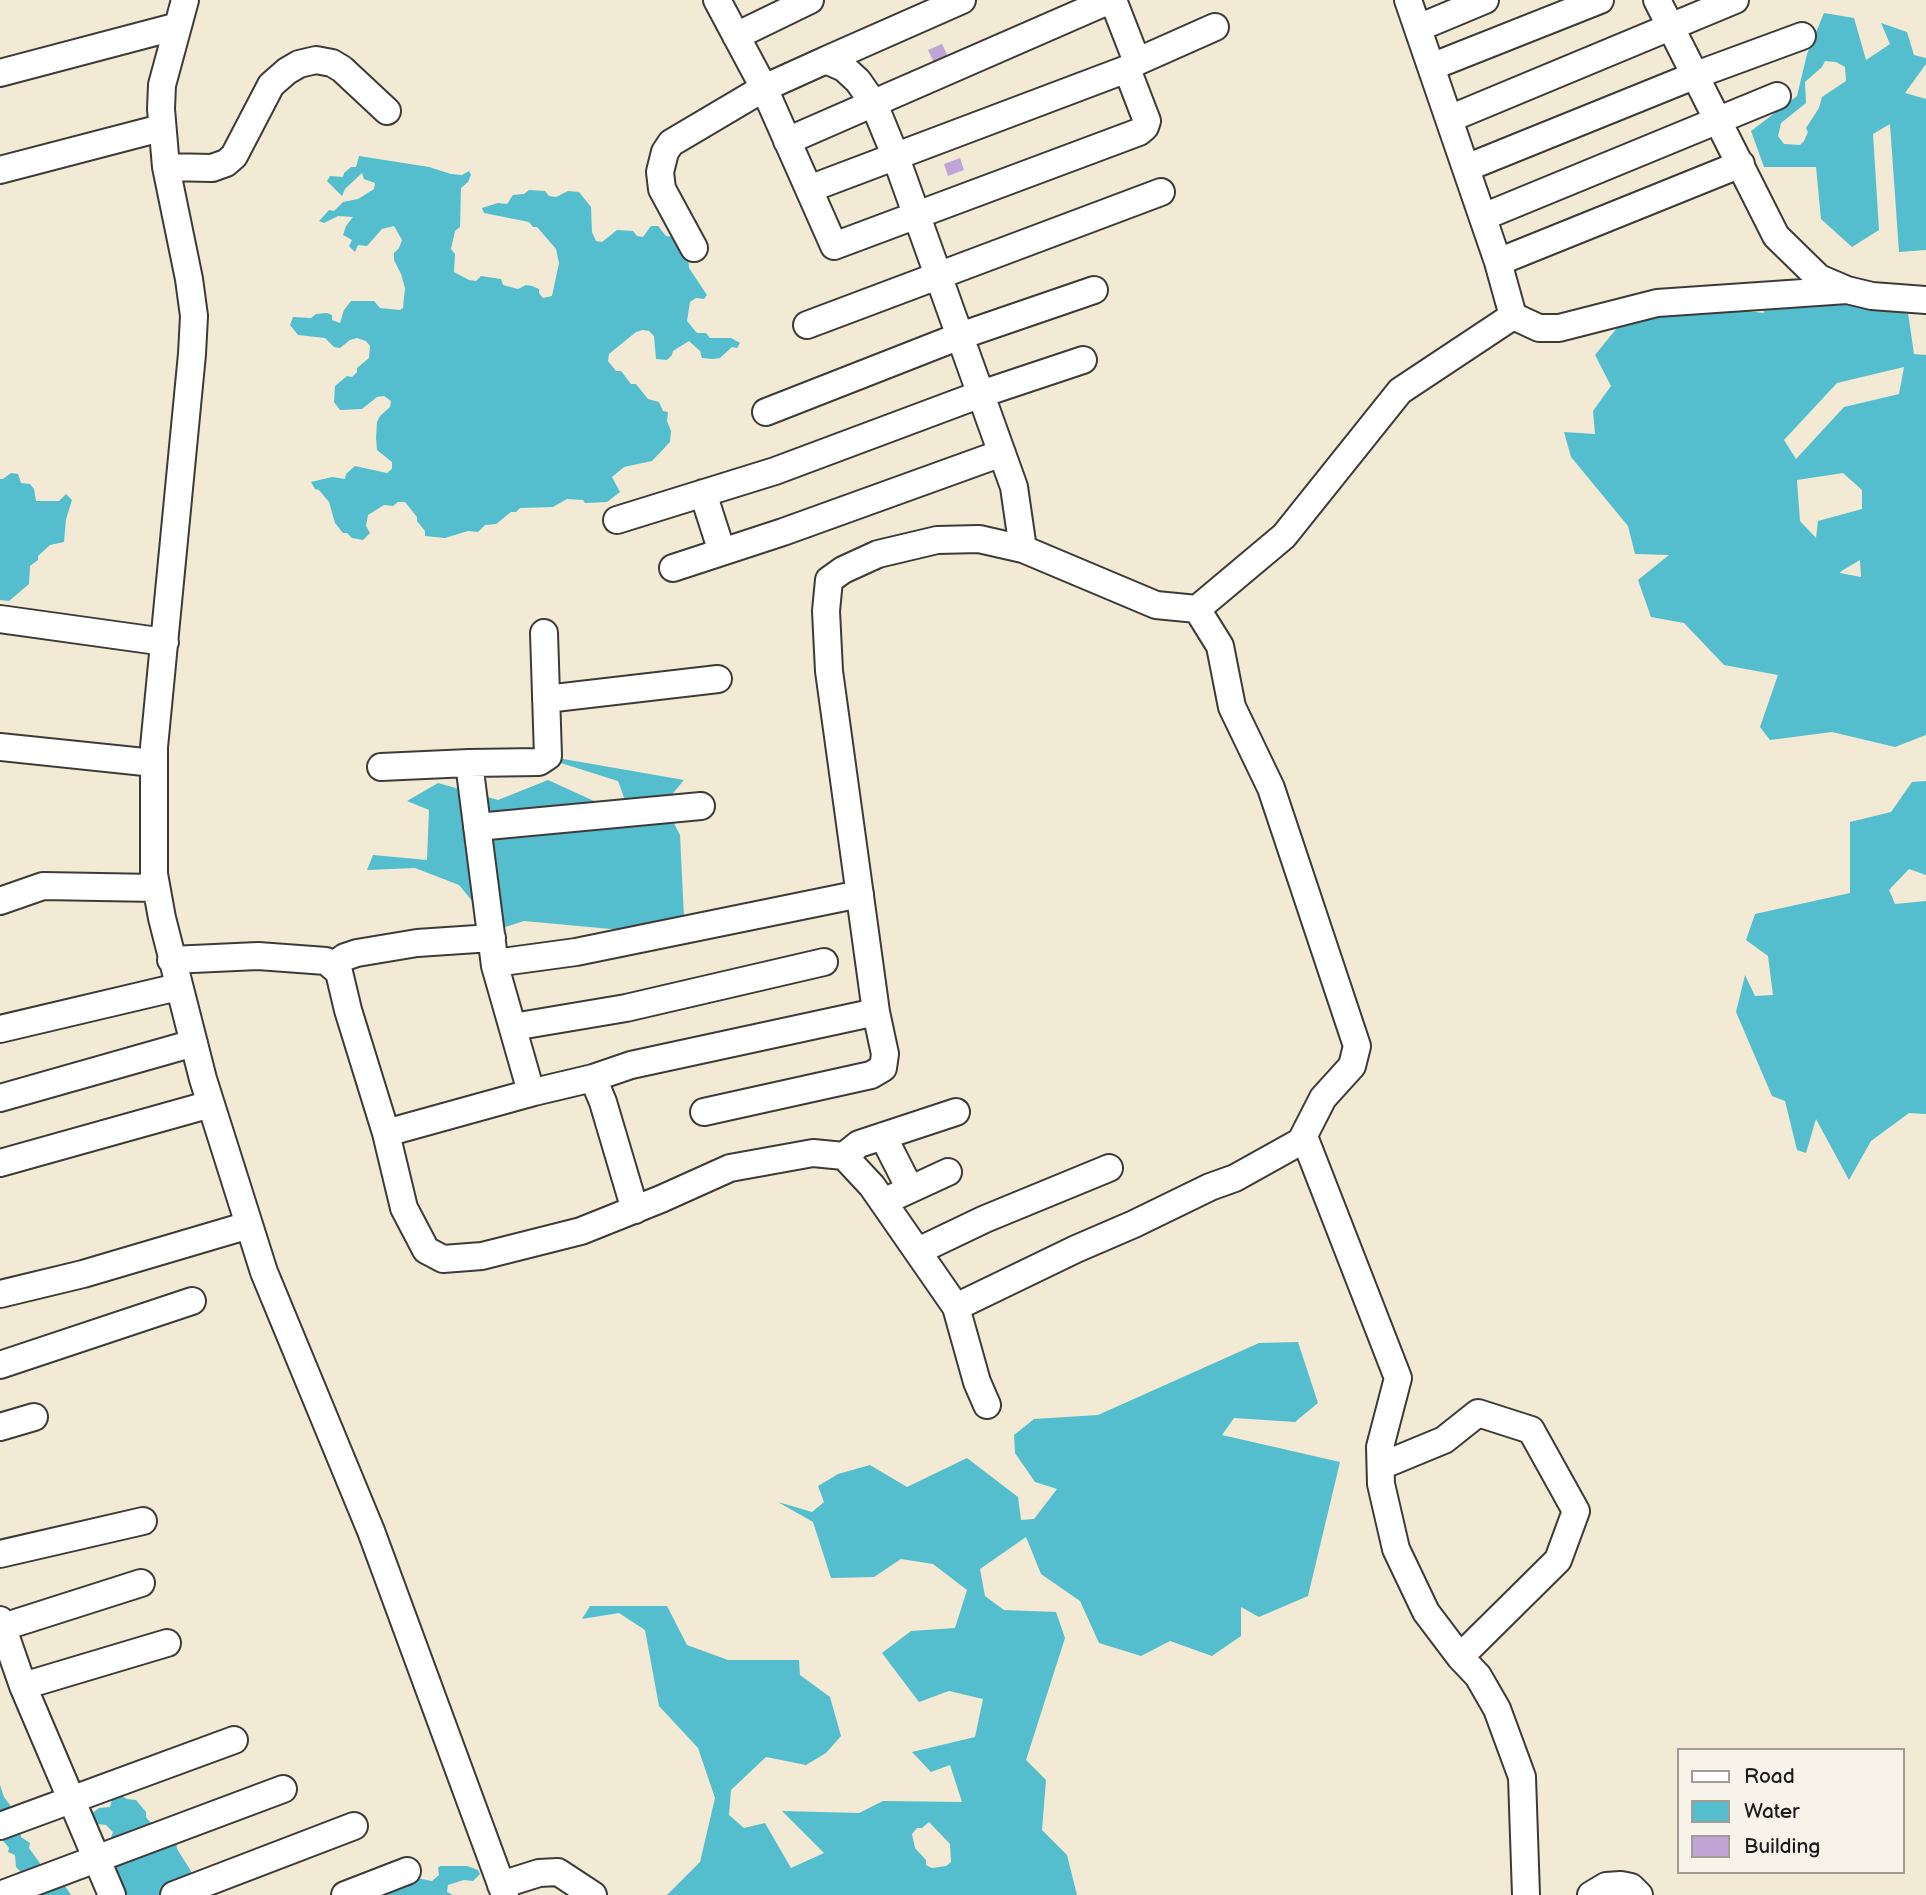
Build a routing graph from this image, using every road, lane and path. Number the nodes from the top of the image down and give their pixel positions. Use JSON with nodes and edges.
{"nodes":[{"id":1,"x":185,"y":0,"type":"edge"},
{"id":2,"x":717,"y":0,"type":"edge"},
{"id":3,"x":810,"y":0,"type":"edge"},
{"id":4,"x":962,"y":0,"type":"edge"},
{"id":5,"x":1111,"y":0,"type":"edge"},
{"id":6,"x":1408,"y":0,"type":"edge"},
{"id":7,"x":1485,"y":0,"type":"edge"},
{"id":8,"x":1600,"y":0,"type":"edge"},
{"id":9,"x":1657,"y":0,"type":"edge"},
{"id":10,"x":1735,"y":0,"type":"edge"},
{"id":11,"x":178,"y":26,"type":"junction"},
{"id":12,"x":1215,"y":27,"type":"dead end"},
{"id":13,"x":1418,"y":28,"type":"junction"},
{"id":14,"x":1671,"y":28,"type":"junction"},
{"id":15,"x":736,"y":36,"type":"junction"},
{"id":16,"x":1802,"y":36,"type":"dead end"},
{"id":17,"x":826,"y":61,"type":"junction"},
{"id":18,"x":1131,"y":66,"type":"junction"},
{"id":19,"x":1431,"y":67,"type":"junction"},
{"id":20,"x":0,"y":73,"type":"edge"},
{"id":21,"x":1696,"y":75,"type":"junction"},
{"id":22,"x":764,"y":89,"type":"junction"},
{"id":23,"x":1777,"y":96,"type":"dead end"},
{"id":24,"x":874,"y":104,"type":"junction"},
{"id":25,"x":387,"y":111,"type":"dead end"},
{"id":26,"x":1449,"y":118,"type":"junction"},
{"id":27,"x":1718,"y":120,"type":"junction"},
{"id":28,"x":161,"y":128,"type":"junction"},
{"id":29,"x":787,"y":141,"type":"junction"},
{"id":30,"x":895,"y":155,"type":"junction"},
{"id":31,"x":1741,"y":164,"type":"junction"},
{"id":32,"x":166,"y":167,"type":"junction"},
{"id":33,"x":1466,"y":169,"type":"junction"},
{"id":34,"x":0,"y":170,"type":"edge"},
{"id":35,"x":809,"y":189,"type":"junction"},
{"id":36,"x":1161,"y":192,"type":"dead end"},
{"id":37,"x":916,"y":214,"type":"junction"},
{"id":38,"x":1483,"y":217,"type":"junction"},
{"id":39,"x":694,"y":248,"type":"dead end"},
{"id":40,"x":1498,"y":262,"type":"junction"},
{"id":41,"x":938,"y":274,"type":"junction"},
{"id":42,"x":1094,"y":290,"type":"dead end"},
{"id":43,"x":1847,"y":290,"type":"junction"},
{"id":44,"x":1926,"y":300,"type":"edge"},
{"id":45,"x":1513,"y":316,"type":"junction"},
{"id":46,"x":807,"y":324,"type":"dead end"},
{"id":47,"x":960,"y":337,"type":"junction"},
{"id":48,"x":1083,"y":360,"type":"dead end"},
{"id":49,"x":981,"y":394,"type":"junction"},
{"id":50,"x":766,"y":412,"type":"dead end"},
{"id":51,"x":1002,"y":453,"type":"junction"},
{"id":52,"x":703,"y":493,"type":"junction"},
{"id":53,"x":617,"y":520,"type":"dead end"},
{"id":54,"x":1023,"y":549,"type":"junction"},
{"id":55,"x":722,"y":552,"type":"junction"},
{"id":56,"x":673,"y":568,"type":"dead end"},
{"id":57,"x":1197,"y":609,"type":"junction"},
{"id":58,"x":0,"y":619,"type":"edge"},
{"id":59,"x":544,"y":633,"type":"dead end"},
{"id":60,"x":165,"y":642,"type":"junction"},
{"id":61,"x":718,"y":679,"type":"dead end"},
{"id":62,"x":547,"y":699,"type":"junction"},
{"id":63,"x":0,"y":747,"type":"edge"},
{"id":64,"x":154,"y":763,"type":"junction"},
{"id":65,"x":469,"y":763,"type":"junction"},
{"id":66,"x":381,"y":767,"type":"dead end"},
{"id":67,"x":701,"y":806,"type":"dead end"},
{"id":68,"x":477,"y":827,"type":"junction"},
{"id":69,"x":156,"y":888,"type":"junction"},
{"id":70,"x":860,"y":894,"type":"junction"},
{"id":71,"x":0,"y":901,"type":"edge"},
{"id":72,"x":493,"y":950,"type":"junction"},
{"id":73,"x":171,"y":960,"type":"junction"},
{"id":74,"x":824,"y":962,"type":"dead end"},
{"id":75,"x":331,"y":966,"type":"junction"},
{"id":76,"x":178,"y":988,"type":"junction"},
{"id":77,"x":876,"y":1012,"type":"junction"},
{"id":78,"x":513,"y":1027,"type":"junction"},
{"id":79,"x":0,"y":1029,"type":"edge"},
{"id":80,"x":194,"y":1043,"type":"junction"},
{"id":81,"x":593,"y":1078,"type":"junction"},
{"id":82,"x":531,"y":1092,"type":"junction"},
{"id":83,"x":0,"y":1098,"type":"edge"},
{"id":84,"x":211,"y":1104,"type":"junction"},
{"id":85,"x":704,"y":1112,"type":"dead end"},
{"id":86,"x":956,"y":1112,"type":"dead end"},
{"id":87,"x":386,"y":1133,"type":"junction"},
{"id":88,"x":883,"y":1136,"type":"junction"},
{"id":89,"x":1301,"y":1141,"type":"junction"},
{"id":90,"x":844,"y":1156,"type":"junction"},
{"id":91,"x":0,"y":1163,"type":"edge"},
{"id":92,"x":1109,"y":1168,"type":"dead end"},
{"id":93,"x":948,"y":1172,"type":"dead end"},
{"id":94,"x":910,"y":1189,"type":"junction"},
{"id":95,"x":883,"y":1202,"type":"junction"},
{"id":96,"x":635,"y":1210,"type":"junction"},
{"id":97,"x":249,"y":1225,"type":"junction"},
{"id":98,"x":918,"y":1251,"type":"junction"},
{"id":99,"x":0,"y":1294,"type":"edge"},
{"id":100,"x":192,"y":1301,"type":"dead end"},
{"id":101,"x":957,"y":1307,"type":"junction"},
{"id":102,"x":0,"y":1365,"type":"edge"},
{"id":103,"x":987,"y":1405,"type":"dead end"},
{"id":104,"x":34,"y":1417,"type":"dead end"},
{"id":105,"x":0,"y":1427,"type":"edge"},
{"id":106,"x":1381,"y":1466,"type":"junction"},
{"id":107,"x":143,"y":1521,"type":"dead end"},
{"id":108,"x":0,"y":1554,"type":"edge"},
{"id":109,"x":141,"y":1583,"type":"dead end"},
{"id":110,"x":1,"y":1625,"type":"edge"},
{"id":111,"x":167,"y":1643,"type":"dead end"},
{"id":112,"x":1460,"y":1657,"type":"junction"},
{"id":113,"x":23,"y":1686,"type":"junction"},
{"id":114,"x":234,"y":1740,"type":"dead end"},
{"id":115,"x":283,"y":1789,"type":"dead end"},
{"id":116,"x":71,"y":1799,"type":"junction"},
{"id":117,"x":0,"y":1826,"type":"edge"},
{"id":118,"x":355,"y":1826,"type":"dead end"},
{"id":119,"x":95,"y":1857,"type":"junction"},
{"id":120,"x":407,"y":1871,"type":"dead end"},
{"id":121,"x":503,"y":1890,"type":"edge"},
{"id":122,"x":0,"y":1895,"type":"edge"},
{"id":123,"x":112,"y":1895,"type":"edge"},
{"id":124,"x":174,"y":1895,"type":"edge"},
{"id":125,"x":345,"y":1895,"type":"edge"},
{"id":126,"x":593,"y":1895,"type":"edge"},
{"id":127,"x":1526,"y":1895,"type":"edge"},
{"id":128,"x":1591,"y":1895,"type":"edge"},
{"id":129,"x":1639,"y":1895,"type":"edge"}],
"edges":[{"from":1,"to":11,"type":"street"},
{"from":2,"to":15,"type":"street"},
{"from":3,"to":15,"type":"street"},
{"from":4,"to":17,"type":"street"},
{"from":5,"to":18,"type":"street"},
{"from":5,"to":24,"type":"street"},
{"from":6,"to":13,"type":"street"},
{"from":7,"to":13,"type":"street"},
{"from":8,"to":19,"type":"street"},
{"from":9,"to":14,"type":"street"},
{"from":10,"to":14,"type":"street"},
{"from":11,"to":20,"type":"street"},
{"from":11,"to":28,"type":"street"},
{"from":12,"to":18,"type":"street"},
{"from":13,"to":19,"type":"street"},
{"from":14,"to":21,"type":"street"},
{"from":14,"to":26,"type":"street"},
{"from":15,"to":22,"type":"street"},
{"from":16,"to":21,"type":"street"},
{"from":17,"to":22,"type":"street"},
{"from":17,"to":24,"type":"street"},
{"from":18,"to":30,"type":"street"},
{"from":18,"to":37,"type":"street"},
{"from":19,"to":26,"type":"street"},
{"from":21,"to":27,"type":"street"},
{"from":21,"to":33,"type":"street"},
{"from":22,"to":29,"type":"street"},
{"from":22,"to":39,"type":"street"},
{"from":23,"to":27,"type":"street"},
{"from":24,"to":29,"type":"street"},
{"from":24,"to":30,"type":"street"},
{"from":25,"to":32,"type":"street"},
{"from":26,"to":33,"type":"street"},
{"from":27,"to":31,"type":"street"},
{"from":27,"to":38,"type":"street"},
{"from":28,"to":32,"type":"street"},
{"from":28,"to":34,"type":"street"},
{"from":29,"to":35,"type":"street"},
{"from":30,"to":35,"type":"street"},
{"from":30,"to":37,"type":"street"},
{"from":31,"to":40,"type":"street"},
{"from":31,"to":43,"type":"street"},
{"from":32,"to":60,"type":"street"},
{"from":33,"to":38,"type":"street"},
{"from":35,"to":37,"type":"street"},
{"from":36,"to":41,"type":"street"},
{"from":37,"to":41,"type":"street"},
{"from":38,"to":40,"type":"street"},
{"from":40,"to":45,"type":"street"},
{"from":41,"to":46,"type":"street"},
{"from":41,"to":47,"type":"street"},
{"from":42,"to":47,"type":"street"},
{"from":43,"to":44,"type":"street"},
{"from":43,"to":45,"type":"street"},
{"from":45,"to":57,"type":"street"},
{"from":47,"to":49,"type":"street"},
{"from":47,"to":50,"type":"street"},
{"from":48,"to":49,"type":"street"},
{"from":49,"to":51,"type":"street"},
{"from":49,"to":52,"type":"street"},
{"from":51,"to":54,"type":"street"},
{"from":51,"to":55,"type":"street"},
{"from":52,"to":53,"type":"street"},
{"from":52,"to":55,"type":"street"},
{"from":54,"to":57,"type":"street"},
{"from":54,"to":70,"type":"street"},
{"from":55,"to":56,"type":"street"},
{"from":57,"to":89,"type":"street"},
{"from":58,"to":60,"type":"street"},
{"from":59,"to":62,"type":"street"},
{"from":60,"to":64,"type":"street"},
{"from":61,"to":62,"type":"street"},
{"from":62,"to":65,"type":"street"},
{"from":63,"to":64,"type":"street"},
{"from":64,"to":69,"type":"street"},
{"from":65,"to":66,"type":"street"},
{"from":65,"to":68,"type":"street"},
{"from":67,"to":68,"type":"street"},
{"from":68,"to":72,"type":"street"},
{"from":69,"to":71,"type":"street"},
{"from":69,"to":73,"type":"street"},
{"from":70,"to":72,"type":"street"},
{"from":70,"to":77,"type":"street"},
{"from":72,"to":75,"type":"street"},
{"from":72,"to":78,"type":"street"},
{"from":73,"to":75,"type":"street"},
{"from":73,"to":76,"type":"street"},
{"from":74,"to":78,"type":"street"},
{"from":75,"to":87,"type":"street"},
{"from":76,"to":79,"type":"street"},
{"from":76,"to":80,"type":"street"},
{"from":77,"to":81,"type":"street"},
{"from":77,"to":85,"type":"street"},
{"from":78,"to":82,"type":"street"},
{"from":80,"to":83,"type":"street"},
{"from":80,"to":84,"type":"street"},
{"from":81,"to":82,"type":"street"},
{"from":81,"to":96,"type":"street"},
{"from":82,"to":87,"type":"street"},
{"from":84,"to":91,"type":"street"},
{"from":84,"to":97,"type":"street"},
{"from":86,"to":88,"type":"street"},
{"from":87,"to":96,"type":"street"},
{"from":88,"to":90,"type":"street"},
{"from":88,"to":94,"type":"street"},
{"from":89,"to":101,"type":"street"},
{"from":89,"to":106,"type":"street"},
{"from":90,"to":95,"type":"street"},
{"from":90,"to":96,"type":"street"},
{"from":92,"to":98,"type":"street"},
{"from":93,"to":94,"type":"street"},
{"from":94,"to":95,"type":"street"},
{"from":95,"to":98,"type":"street"},
{"from":97,"to":99,"type":"street"},
{"from":97,"to":121,"type":"street"},
{"from":98,"to":101,"type":"street"},
{"from":100,"to":102,"type":"street"},
{"from":101,"to":103,"type":"street"},
{"from":104,"to":105,"type":"street"},
{"from":106,"to":112,"type":"street"},
{"from":106,"to":112,"type":"street"},
{"from":107,"to":108,"type":"street"},
{"from":109,"to":110,"type":"street"},
{"from":110,"to":113,"type":"street"},
{"from":111,"to":113,"type":"street"},
{"from":112,"to":127,"type":"street"},
{"from":113,"to":116,"type":"street"},
{"from":114,"to":116,"type":"street"},
{"from":115,"to":119,"type":"street"},
{"from":116,"to":117,"type":"street"},
{"from":116,"to":119,"type":"street"},
{"from":118,"to":124,"type":"street"},
{"from":119,"to":122,"type":"street"},
{"from":119,"to":123,"type":"street"},
{"from":120,"to":125,"type":"street"},
{"from":121,"to":126,"type":"street"},
{"from":128,"to":129,"type":"street"}]}
